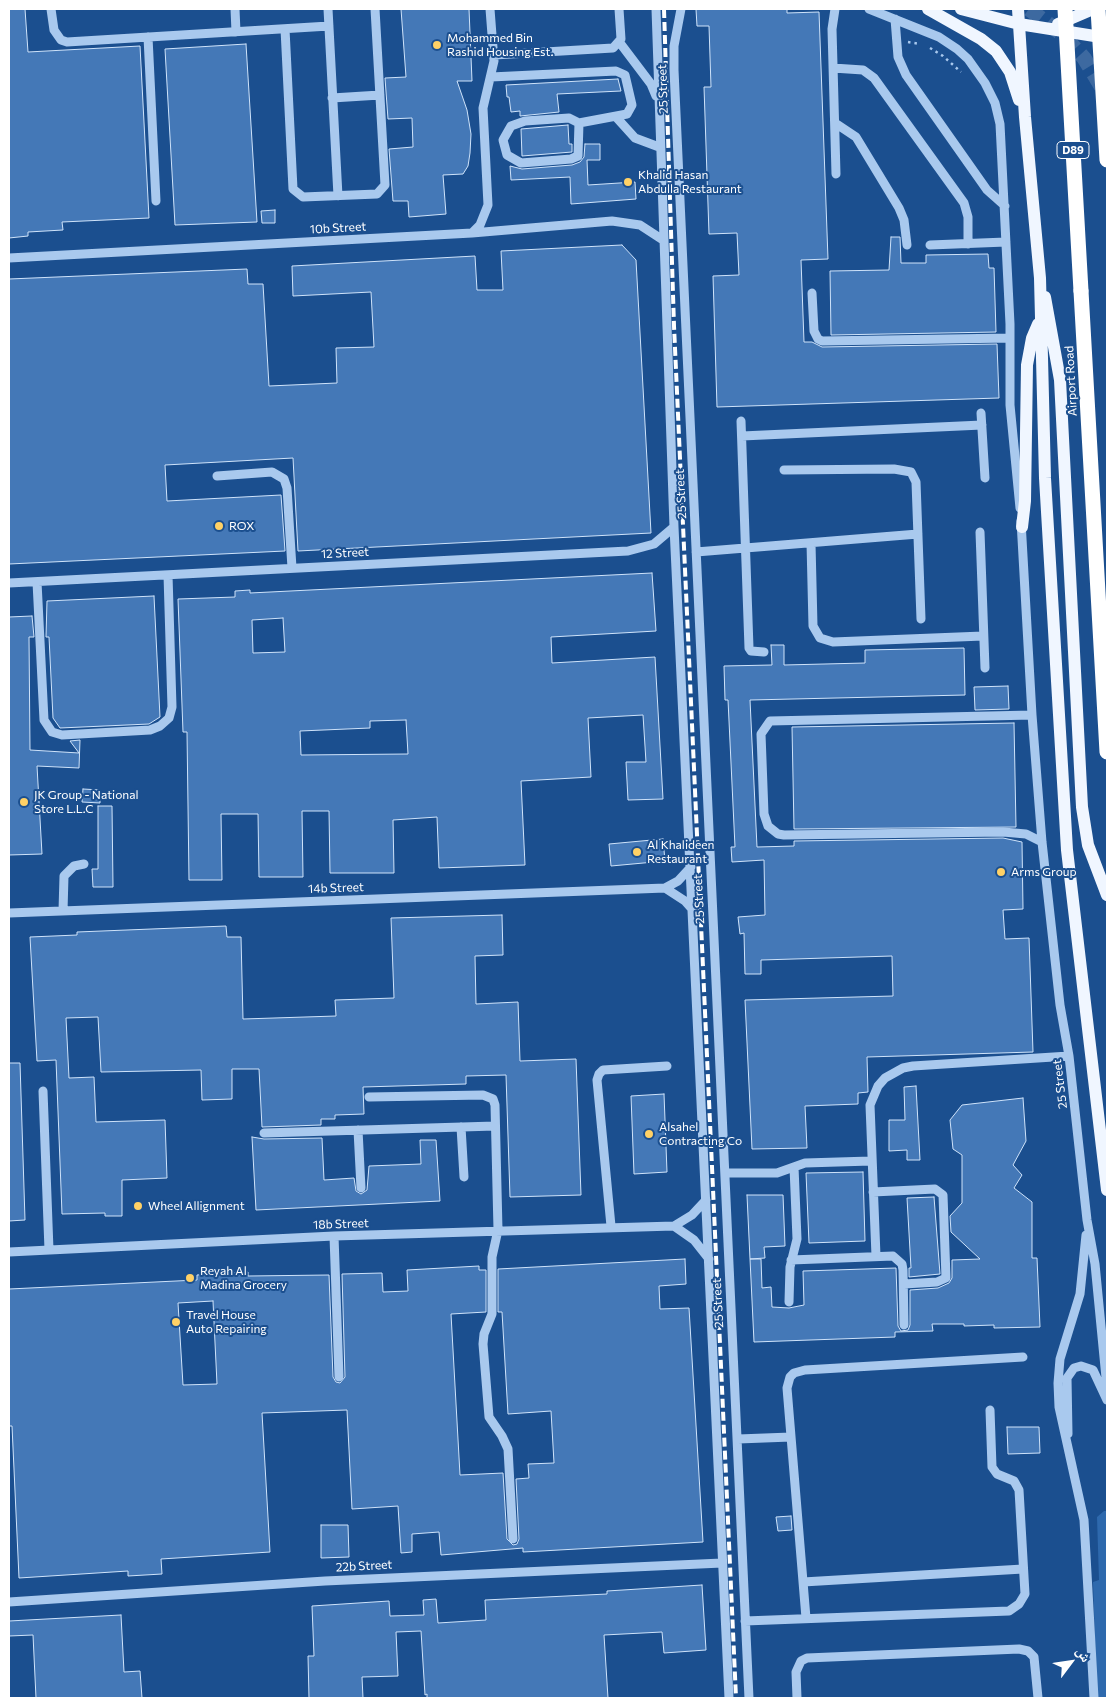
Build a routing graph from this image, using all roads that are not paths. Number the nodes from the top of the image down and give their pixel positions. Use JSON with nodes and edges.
{"nodes":[{"id":1,"x":54,"y":9,"type":"edge"},
{"id":2,"x":235,"y":9,"type":"edge"},
{"id":3,"x":328,"y":9,"type":"edge"},
{"id":4,"x":375,"y":9,"type":"edge"},
{"id":5,"x":490,"y":9,"type":"edge"},
{"id":6,"x":619,"y":9,"type":"edge"},
{"id":7,"x":656,"y":9,"type":"edge"},
{"id":8,"x":681,"y":9,"type":"edge"},
{"id":9,"x":834,"y":9,"type":"edge"},
{"id":10,"x":870,"y":9,"type":"edge"},
{"id":11,"x":928,"y":9,"type":"edge"},
{"id":12,"x":961,"y":9,"type":"edge"},
{"id":13,"x":1018,"y":9,"type":"edge"},
{"id":14,"x":1065,"y":9,"type":"edge"},
{"id":15,"x":1093,"y":9,"type":"edge"},
{"id":16,"x":1098,"y":9,"type":"edge"},
{"id":17,"x":1074,"y":13,"type":"edge"},
{"id":18,"x":895,"y":19,"type":"junction"},
{"id":19,"x":1019,"y":24,"type":"junction"},
{"id":20,"x":1107,"y":24,"type":"edge"},
{"id":21,"x":329,"y":26,"type":"junction"},
{"id":22,"x":285,"y":28,"type":"junction"},
{"id":23,"x":1044,"y":29,"type":"junction"},
{"id":24,"x":236,"y":32,"type":"junction"},
{"id":25,"x":148,"y":37,"type":"junction"},
{"id":26,"x":1104,"y":38,"type":"edge"},
{"id":27,"x":620,"y":43,"type":"junction"},
{"id":28,"x":494,"y":55,"type":"junction"},
{"id":29,"x":833,"y":68,"type":"junction"},
{"id":30,"x":674,"y":70,"type":"junction"},
{"id":31,"x":491,"y":77,"type":"junction"},
{"id":32,"x":658,"y":79,"type":"junction"},
{"id":33,"x":380,"y":95,"type":"junction"},
{"id":34,"x":332,"y":98,"type":"junction"},
{"id":35,"x":658,"y":100,"type":"junction"},
{"id":36,"x":616,"y":117,"type":"junction"},
{"id":37,"x":1025,"y":117,"type":"junction"},
{"id":38,"x":579,"y":123,"type":"junction"},
{"id":39,"x":834,"y":123,"type":"junction"},
{"id":40,"x":659,"y":147,"type":"junction"},
{"id":41,"x":1107,"y":160,"type":"edge"},
{"id":42,"x":836,"y":174,"type":"dead end"},
{"id":43,"x":338,"y":196,"type":"junction"},
{"id":44,"x":156,"y":201,"type":"dead end"},
{"id":45,"x":1004,"y":206,"type":"junction"},
{"id":46,"x":472,"y":233,"type":"junction"},
{"id":47,"x":663,"y":240,"type":"junction"},
{"id":48,"x":1006,"y":242,"type":"junction"},
{"id":49,"x":968,"y":244,"type":"junction"},
{"id":50,"x":907,"y":245,"type":"dead end"},
{"id":51,"x":930,"y":245,"type":"dead end"},
{"id":52,"x":9,"y":258,"type":"edge"},
{"id":53,"x":1040,"y":278,"type":"junction"},
{"id":54,"x":812,"y":293,"type":"dead end"},
{"id":55,"x":1040,"y":319,"type":"junction"},
{"id":56,"x":1010,"y":338,"type":"junction"},
{"id":57,"x":981,"y":413,"type":"dead end"},
{"id":58,"x":741,"y":421,"type":"dead end"},
{"id":59,"x":982,"y":425,"type":"junction"},
{"id":60,"x":742,"y":436,"type":"junction"},
{"id":61,"x":784,"y":470,"type":"dead end"},
{"id":62,"x":217,"y":476,"type":"dead end"},
{"id":63,"x":985,"y":478,"type":"dead end"},
{"id":64,"x":674,"y":527,"type":"junction"},
{"id":65,"x":1022,"y":527,"type":"junction"},
{"id":66,"x":980,"y":532,"type":"dead end"},
{"id":67,"x":918,"y":534,"type":"junction"},
{"id":68,"x":811,"y":543,"type":"junction"},
{"id":69,"x":746,"y":548,"type":"junction"},
{"id":70,"x":696,"y":552,"type":"junction"},
{"id":71,"x":292,"y":568,"type":"junction"},
{"id":72,"x":168,"y":575,"type":"junction"},
{"id":73,"x":37,"y":582,"type":"junction"},
{"id":74,"x":9,"y":583,"type":"edge"},
{"id":75,"x":921,"y":620,"type":"dead end"},
{"id":76,"x":984,"y":636,"type":"junction"},
{"id":77,"x":764,"y":652,"type":"dead end"},
{"id":78,"x":985,"y":668,"type":"dead end"},
{"id":79,"x":1032,"y":715,"type":"junction"},
{"id":80,"x":1107,"y":752,"type":"edge"},
{"id":81,"x":1042,"y":842,"type":"junction"},
{"id":82,"x":84,"y":864,"type":"dead end"},
{"id":83,"x":691,"y":867,"type":"junction"},
{"id":84,"x":665,"y":888,"type":"junction"},
{"id":85,"x":1107,"y":895,"type":"edge"},
{"id":86,"x":693,"y":910,"type":"junction"},
{"id":87,"x":63,"y":911,"type":"junction"},
{"id":88,"x":9,"y":913,"type":"edge"},
{"id":89,"x":1069,"y":1056,"type":"junction"},
{"id":90,"x":667,"y":1066,"type":"dead end"},
{"id":91,"x":43,"y":1092,"type":"dead end"},
{"id":92,"x":370,"y":1097,"type":"dead end"},
{"id":93,"x":495,"y":1126,"type":"junction"},
{"id":94,"x":461,"y":1127,"type":"junction"},
{"id":95,"x":358,"y":1130,"type":"junction"},
{"id":96,"x":264,"y":1133,"type":"dead end"},
{"id":97,"x":871,"y":1161,"type":"junction"},
{"id":98,"x":794,"y":1166,"type":"junction"},
{"id":99,"x":724,"y":1173,"type":"junction"},
{"id":100,"x":464,"y":1177,"type":"dead end"},
{"id":101,"x":361,"y":1188,"type":"dead end"},
{"id":102,"x":1107,"y":1190,"type":"edge"},
{"id":103,"x":874,"y":1192,"type":"junction"},
{"id":104,"x":706,"y":1200,"type":"junction"},
{"id":105,"x":1087,"y":1220,"type":"junction"},
{"id":106,"x":611,"y":1226,"type":"junction"},
{"id":107,"x":674,"y":1226,"type":"junction"},
{"id":108,"x":498,"y":1230,"type":"junction"},
{"id":109,"x":334,"y":1236,"type":"junction"},
{"id":110,"x":48,"y":1250,"type":"junction"},
{"id":111,"x":9,"y":1252,"type":"edge"},
{"id":112,"x":876,"y":1256,"type":"junction"},
{"id":113,"x":709,"y":1260,"type":"junction"},
{"id":114,"x":791,"y":1260,"type":"junction"},
{"id":115,"x":904,"y":1284,"type":"junction"},
{"id":116,"x":790,"y":1302,"type":"dead end"},
{"id":117,"x":904,"y":1325,"type":"dead end"},
{"id":118,"x":1023,"y":1357,"type":"dead end"},
{"id":119,"x":338,"y":1377,"type":"dead end"},
{"id":120,"x":1107,"y":1388,"type":"edge"},
{"id":121,"x":1107,"y":1400,"type":"edge"},
{"id":122,"x":990,"y":1410,"type":"dead end"},
{"id":123,"x":791,"y":1437,"type":"junction"},
{"id":124,"x":738,"y":1439,"type":"junction"},
{"id":125,"x":1066,"y":1441,"type":"junction"},
{"id":126,"x":513,"y":1539,"type":"dead end"},
{"id":127,"x":722,"y":1563,"type":"junction"},
{"id":128,"x":1023,"y":1569,"type":"junction"},
{"id":129,"x":803,"y":1582,"type":"junction"},
{"id":130,"x":9,"y":1602,"type":"edge"},
{"id":131,"x":806,"y":1618,"type":"junction"},
{"id":132,"x":745,"y":1620,"type":"junction"},
{"id":133,"x":729,"y":1698,"type":"edge"},
{"id":134,"x":749,"y":1698,"type":"edge"},
{"id":135,"x":797,"y":1698,"type":"edge"},
{"id":136,"x":1038,"y":1698,"type":"edge"},
{"id":137,"x":1094,"y":1698,"type":"edge"}],
"edges":[{"from":1,"to":25,"type":"street"},
{"from":2,"to":24,"type":"street"},
{"from":3,"to":21,"type":"street"},
{"from":4,"to":33,"type":"street"},
{"from":5,"to":28,"type":"street"},
{"from":6,"to":27,"type":"street"},
{"from":7,"to":32,"type":"street","name":"25 Street"},
{"from":8,"to":30,"type":"street","name":"25 Street"},
{"from":9,"to":29,"type":"street"},
{"from":10,"to":18,"type":"street","name":"25 Street"},
{"from":11,"to":37,"type":"main road"},
{"from":12,"to":19,"type":"main road"},
{"from":13,"to":19,"type":"main road"},
{"from":14,"to":80,"type":"highway","name":"Airport Road","number":"D89","bridge":true},
{"from":15,"to":17,"type":"main road"},
{"from":15,"to":20,"type":"main road"},
{"from":16,"to":41,"type":"highway","number":"D89","bridge":true},
{"from":17,"to":23,"type":"main road"},
{"from":17,"to":26,"type":"main road"},
{"from":18,"to":45,"type":"street"},
{"from":18,"to":45,"type":"street","name":"25 Street"},
{"from":19,"to":23,"type":"main road"},
{"from":19,"to":37,"type":"main road"},
{"from":21,"to":22,"type":"street"},
{"from":21,"to":34,"type":"street"},
{"from":22,"to":24,"type":"street"},
{"from":22,"to":43,"type":"street"},
{"from":23,"to":26,"type":"main road"},
{"from":24,"to":25,"type":"street"},
{"from":25,"to":44,"type":"street"},
{"from":27,"to":28,"type":"street"},
{"from":27,"to":35,"type":"street"},
{"from":28,"to":31,"type":"street"},
{"from":29,"to":39,"type":"street"},
{"from":29,"to":49,"type":"street"},
{"from":30,"to":32,"type":"street"},
{"from":30,"to":70,"type":"street","name":"25 Street"},
{"from":31,"to":36,"type":"street"},
{"from":31,"to":46,"type":"street"},
{"from":32,"to":35,"type":"street","name":"25 Street"},
{"from":33,"to":34,"type":"street"},
{"from":33,"to":43,"type":"street"},
{"from":34,"to":43,"type":"street"},
{"from":35,"to":40,"type":"street","name":"25 Street"},
{"from":36,"to":38,"type":"street"},
{"from":36,"to":40,"type":"street"},
{"from":37,"to":53,"type":"main road"},
{"from":38,"to":38,"type":"street"},
{"from":39,"to":42,"type":"street"},
{"from":39,"to":50,"type":"street"},
{"from":40,"to":47,"type":"street","name":"25 Street"},
{"from":45,"to":48,"type":"street","name":"25 Street"},
{"from":46,"to":47,"type":"street","name":"10b Street"},
{"from":46,"to":52,"type":"street","name":"10b Street"},
{"from":47,"to":64,"type":"street","name":"25 Street"},
{"from":48,"to":49,"type":"street"},
{"from":48,"to":56,"type":"street","name":"25 Street"},
{"from":49,"to":51,"type":"street"},
{"from":53,"to":55,"type":"main road"},
{"from":53,"to":85,"type":"main road"},
{"from":54,"to":56,"type":"street"},
{"from":55,"to":65,"type":"main road"},
{"from":55,"to":102,"type":"main road"},
{"from":56,"to":65,"type":"street","name":"25 Street"},
{"from":57,"to":59,"type":"street"},
{"from":58,"to":60,"type":"street"},
{"from":59,"to":60,"type":"street"},
{"from":59,"to":63,"type":"street"},
{"from":60,"to":69,"type":"street"},
{"from":61,"to":67,"type":"street"},
{"from":62,"to":71,"type":"street"},
{"from":64,"to":71,"type":"street","name":"12 Street"},
{"from":64,"to":83,"type":"street","name":"25 Street"},
{"from":65,"to":79,"type":"street","name":"25 Street"},
{"from":66,"to":76,"type":"street"},
{"from":67,"to":68,"type":"street"},
{"from":67,"to":75,"type":"street"},
{"from":68,"to":69,"type":"street"},
{"from":68,"to":76,"type":"street"},
{"from":69,"to":70,"type":"street"},
{"from":69,"to":77,"type":"street"},
{"from":70,"to":99,"type":"street","name":"25 Street"},
{"from":71,"to":72,"type":"street","name":"12 Street"},
{"from":72,"to":73,"type":"street","name":"12 Street"},
{"from":72,"to":73,"type":"street"},
{"from":73,"to":74,"type":"street","name":"12 Street"},
{"from":76,"to":78,"type":"street"},
{"from":79,"to":81,"type":"street","name":"25 Street"},
{"from":79,"to":81,"type":"street"},
{"from":81,"to":89,"type":"street","name":"25 Street"},
{"from":82,"to":87,"type":"street"},
{"from":83,"to":84,"type":"street"},
{"from":83,"to":86,"type":"street","name":"25 Street"},
{"from":84,"to":86,"type":"street"},
{"from":84,"to":87,"type":"street","name":"14b Street"},
{"from":86,"to":104,"type":"street","name":"25 Street"},
{"from":87,"to":88,"type":"street","name":"14b Street"},
{"from":89,"to":97,"type":"street"},
{"from":89,"to":105,"type":"street","name":"25 Street"},
{"from":90,"to":106,"type":"street"},
{"from":91,"to":110,"type":"street"},
{"from":92,"to":93,"type":"street"},
{"from":93,"to":94,"type":"street"},
{"from":93,"to":108,"type":"street"},
{"from":94,"to":95,"type":"street"},
{"from":94,"to":100,"type":"street"},
{"from":95,"to":96,"type":"street"},
{"from":95,"to":101,"type":"street"},
{"from":97,"to":98,"type":"street"},
{"from":97,"to":103,"type":"street"},
{"from":98,"to":99,"type":"street"},
{"from":98,"to":114,"type":"street"},
{"from":99,"to":124,"type":"street","name":"25 Street"},
{"from":103,"to":112,"type":"street"},
{"from":103,"to":115,"type":"street"},
{"from":104,"to":107,"type":"street"},
{"from":104,"to":113,"type":"street","name":"25 Street"},
{"from":105,"to":120,"type":"street","name":"25 Street"},
{"from":105,"to":125,"type":"street"},
{"from":106,"to":107,"type":"street","name":"18b Street"},
{"from":106,"to":108,"type":"street","name":"18b Street"},
{"from":107,"to":113,"type":"street"},
{"from":108,"to":109,"type":"street","name":"18b Street"},
{"from":108,"to":126,"type":"street"},
{"from":109,"to":110,"type":"street","name":"18b Street"},
{"from":109,"to":119,"type":"street"},
{"from":110,"to":111,"type":"street","name":"18b Street"},
{"from":112,"to":114,"type":"street"},
{"from":112,"to":115,"type":"street"},
{"from":113,"to":127,"type":"street","name":"25 Street"},
{"from":114,"to":116,"type":"street"},
{"from":115,"to":117,"type":"street"},
{"from":118,"to":123,"type":"street"},
{"from":121,"to":125,"type":"street"},
{"from":122,"to":128,"type":"street"},
{"from":123,"to":124,"type":"street"},
{"from":123,"to":129,"type":"street"},
{"from":124,"to":132,"type":"street","name":"25 Street"},
{"from":125,"to":137,"type":"street"},
{"from":127,"to":130,"type":"street","name":"22b Street"},
{"from":127,"to":133,"type":"street","name":"25 Street"},
{"from":128,"to":129,"type":"street"},
{"from":128,"to":131,"type":"street"},
{"from":129,"to":131,"type":"street"},
{"from":131,"to":132,"type":"street"},
{"from":132,"to":134,"type":"street","name":"25 Street"},
{"from":135,"to":136,"type":"street"}]}
